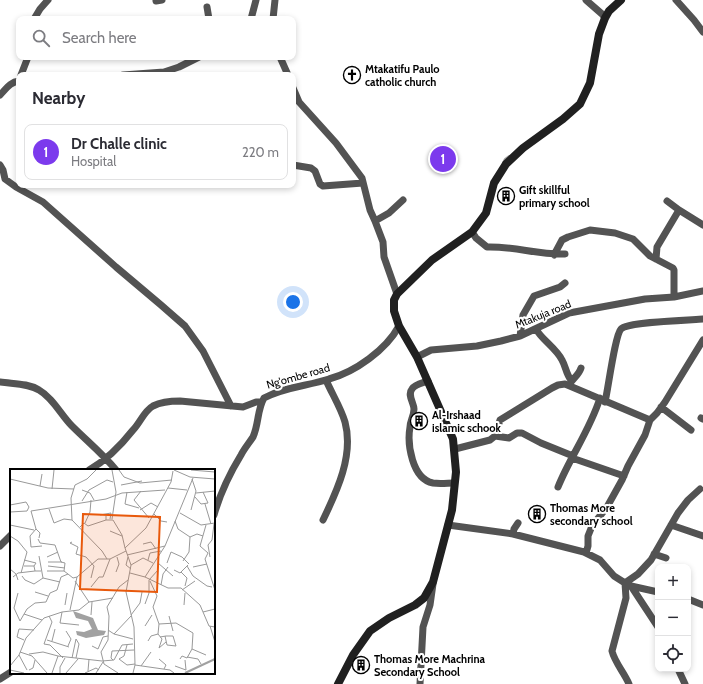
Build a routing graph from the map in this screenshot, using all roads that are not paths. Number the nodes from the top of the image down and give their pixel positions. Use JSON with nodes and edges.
{"nodes":[{"id":1,"x":48,"y":0,"type":"edge"},
{"id":2,"x":256,"y":0,"type":"edge"},
{"id":3,"x":275,"y":0,"type":"edge"},
{"id":4,"x":586,"y":0,"type":"edge"},
{"id":5,"x":621,"y":0,"type":"edge"},
{"id":6,"x":676,"y":0,"type":"edge"},
{"id":7,"x":207,"y":7,"type":"dead end"},
{"id":8,"x":36,"y":16,"type":"edge"},
{"id":9,"x":208,"y":16,"type":"edge"},
{"id":10,"x":251,"y":16,"type":"edge"},
{"id":11,"x":273,"y":16,"type":"edge"},
{"id":12,"x":605,"y":18,"type":"junction"},
{"id":13,"x":703,"y":32,"type":"edge"},
{"id":14,"x":27,"y":60,"type":"edge"},
{"id":15,"x":193,"y":60,"type":"edge"},
{"id":16,"x":281,"y":60,"type":"edge"},
{"id":17,"x":23,"y":72,"type":"edge"},
{"id":18,"x":164,"y":72,"type":"edge"},
{"id":19,"x":287,"y":72,"type":"edge"},
{"id":20,"x":16,"y":82,"type":"edge"},
{"id":21,"x":0,"y":95,"type":"edge"},
{"id":22,"x":296,"y":95,"type":"edge"},
{"id":23,"x":0,"y":165,"type":"edge"},
{"id":24,"x":296,"y":166,"type":"edge"},
{"id":25,"x":362,"y":183,"type":"junction"},
{"id":26,"x":16,"y":187,"type":"edge"},
{"id":27,"x":18,"y":188,"type":"edge"},
{"id":28,"x":403,"y":200,"type":"dead end"},
{"id":29,"x":667,"y":200,"type":"dead end"},
{"id":30,"x":679,"y":210,"type":"junction"},
{"id":31,"x":375,"y":221,"type":"junction"},
{"id":32,"x":703,"y":225,"type":"edge"},
{"id":33,"x":472,"y":232,"type":"junction"},
{"id":34,"x":554,"y":254,"type":"junction"},
{"id":35,"x":565,"y":254,"type":"dead end"},
{"id":36,"x":656,"y":258,"type":"junction"},
{"id":37,"x":565,"y":283,"type":"dead end"},
{"id":38,"x":703,"y":291,"type":"edge"},
{"id":39,"x":397,"y":294,"type":"junction"},
{"id":40,"x":674,"y":297,"type":"junction"},
{"id":41,"x":703,"y":319,"type":"edge"},
{"id":42,"x":399,"y":326,"type":"junction"},
{"id":43,"x":536,"y":329,"type":"junction"},
{"id":44,"x":520,"y":336,"type":"junction"},
{"id":45,"x":703,"y":340,"type":"edge"},
{"id":46,"x":418,"y":357,"type":"junction"},
{"id":47,"x":581,"y":368,"type":"dead end"},
{"id":48,"x":326,"y":380,"type":"junction"},
{"id":49,"x":428,"y":381,"type":"junction"},
{"id":50,"x":0,"y":382,"type":"edge"},
{"id":51,"x":570,"y":383,"type":"junction"},
{"id":52,"x":603,"y":400,"type":"junction"},
{"id":53,"x":262,"y":402,"type":"junction"},
{"id":54,"x":231,"y":406,"type":"junction"},
{"id":55,"x":661,"y":407,"type":"junction"},
{"id":56,"x":650,"y":420,"type":"junction"},
{"id":57,"x":691,"y":430,"type":"dead end"},
{"id":58,"x":495,"y":436,"type":"junction"},
{"id":59,"x":455,"y":449,"type":"junction"},
{"id":60,"x":106,"y":457,"type":"junction"},
{"id":61,"x":572,"y":457,"type":"junction"},
{"id":62,"x":90,"y":469,"type":"edge"},
{"id":63,"x":115,"y":469,"type":"edge"},
{"id":64,"x":624,"y":476,"type":"junction"},
{"id":65,"x":454,"y":483,"type":"junction"},
{"id":66,"x":558,"y":487,"type":"dead end"},
{"id":67,"x":700,"y":489,"type":"dead end"},
{"id":68,"x":215,"y":512,"type":"edge"},
{"id":69,"x":323,"y":520,"type":"dead end"},
{"id":70,"x":518,"y":523,"type":"dead end"},
{"id":71,"x":448,"y":525,"type":"junction"},
{"id":72,"x":671,"y":526,"type":"junction"},
{"id":73,"x":513,"y":534,"type":"junction"},
{"id":74,"x":703,"y":536,"type":"edge"},
{"id":75,"x":10,"y":537,"type":"edge"},
{"id":76,"x":0,"y":546,"type":"edge"},
{"id":77,"x":586,"y":554,"type":"junction"},
{"id":78,"x":654,"y":554,"type":"junction"},
{"id":79,"x":666,"y":558,"type":"dead end"},
{"id":80,"x":433,"y":582,"type":"junction"},
{"id":81,"x":628,"y":584,"type":"junction"},
{"id":82,"x":655,"y":591,"type":"edge"},
{"id":83,"x":690,"y":600,"type":"edge"},
{"id":84,"x":703,"y":605,"type":"edge"},
{"id":85,"x":655,"y":623,"type":"edge"},
{"id":86,"x":679,"y":672,"type":"edge"},
{"id":87,"x":10,"y":673,"type":"edge"},
{"id":88,"x":0,"y":679,"type":"edge"},
{"id":89,"x":338,"y":684,"type":"edge"},
{"id":90,"x":420,"y":684,"type":"edge"},
{"id":91,"x":629,"y":684,"type":"edge"},
{"id":92,"x":685,"y":684,"type":"edge"}],
"edges":[{"from":1,"to":8,"type":"street"},
{"from":2,"to":10,"type":"street"},
{"from":3,"to":11,"type":"street"},
{"from":4,"to":12,"type":"street"},
{"from":5,"to":12,"type":"street"},
{"from":6,"to":13,"type":"street"},
{"from":7,"to":9,"type":"street"},
{"from":12,"to":33,"type":"street"},
{"from":14,"to":17,"type":"street"},
{"from":15,"to":18,"type":"street"},
{"from":16,"to":19,"type":"street"},
{"from":20,"to":21,"type":"street"},
{"from":22,"to":25,"type":"street"},
{"from":23,"to":26,"type":"street"},
{"from":24,"to":25,"type":"street"},
{"from":25,"to":31,"type":"street"},
{"from":27,"to":54,"type":"street"},
{"from":28,"to":31,"type":"street"},
{"from":29,"to":30,"type":"street"},
{"from":30,"to":32,"type":"street"},
{"from":30,"to":36,"type":"street"},
{"from":31,"to":39,"type":"street"},
{"from":33,"to":34,"type":"street"},
{"from":33,"to":39,"type":"street"},
{"from":34,"to":35,"type":"street"},
{"from":34,"to":36,"type":"street"},
{"from":36,"to":40,"type":"street"},
{"from":37,"to":44,"type":"street"},
{"from":38,"to":40,"type":"street","name":"Mtakuja road"},
{"from":39,"to":42,"type":"street"},
{"from":40,"to":43,"type":"street","name":"Mtakuja road"},
{"from":41,"to":52,"type":"street"},
{"from":42,"to":46,"type":"street"},
{"from":42,"to":48,"type":"street","name":"Ng'ombe road"},
{"from":43,"to":44,"type":"street","name":"Mtakuja road"},
{"from":43,"to":51,"type":"street"},
{"from":44,"to":46,"type":"street","name":"Mtakuja road"},
{"from":45,"to":55,"type":"street"},
{"from":46,"to":49,"type":"street"},
{"from":47,"to":51,"type":"street"},
{"from":48,"to":53,"type":"street","name":"Ng'ombe road"},
{"from":48,"to":69,"type":"street"},
{"from":49,"to":59,"type":"street"},
{"from":49,"to":65,"type":"street"},
{"from":50,"to":60,"type":"street"},
{"from":51,"to":52,"type":"street"},
{"from":51,"to":58,"type":"street"},
{"from":52,"to":56,"type":"street"},
{"from":52,"to":61,"type":"street"},
{"from":53,"to":54,"type":"street"},
{"from":53,"to":68,"type":"street","name":"Ng'ombe road"},
{"from":54,"to":60,"type":"street"},
{"from":55,"to":56,"type":"street"},
{"from":55,"to":57,"type":"street"},
{"from":56,"to":64,"type":"street"},
{"from":58,"to":59,"type":"street"},
{"from":58,"to":61,"type":"street"},
{"from":59,"to":65,"type":"street"},
{"from":60,"to":62,"type":"street"},
{"from":60,"to":63,"type":"street"},
{"from":61,"to":64,"type":"street"},
{"from":61,"to":66,"type":"street"},
{"from":64,"to":77,"type":"street"},
{"from":65,"to":71,"type":"street"},
{"from":67,"to":72,"type":"street"},
{"from":70,"to":73,"type":"street"},
{"from":71,"to":73,"type":"street"},
{"from":71,"to":80,"type":"street"},
{"from":72,"to":74,"type":"street"},
{"from":72,"to":78,"type":"street"},
{"from":73,"to":77,"type":"street"},
{"from":75,"to":76,"type":"street"},
{"from":77,"to":81,"type":"street"},
{"from":78,"to":79,"type":"street"},
{"from":78,"to":81,"type":"street"},
{"from":80,"to":89,"type":"street"},
{"from":80,"to":90,"type":"street"},
{"from":81,"to":82,"type":"street"},
{"from":81,"to":85,"type":"street"},
{"from":81,"to":91,"type":"street"},
{"from":83,"to":84,"type":"street"},
{"from":86,"to":92,"type":"street"},
{"from":87,"to":88,"type":"street"}]}
